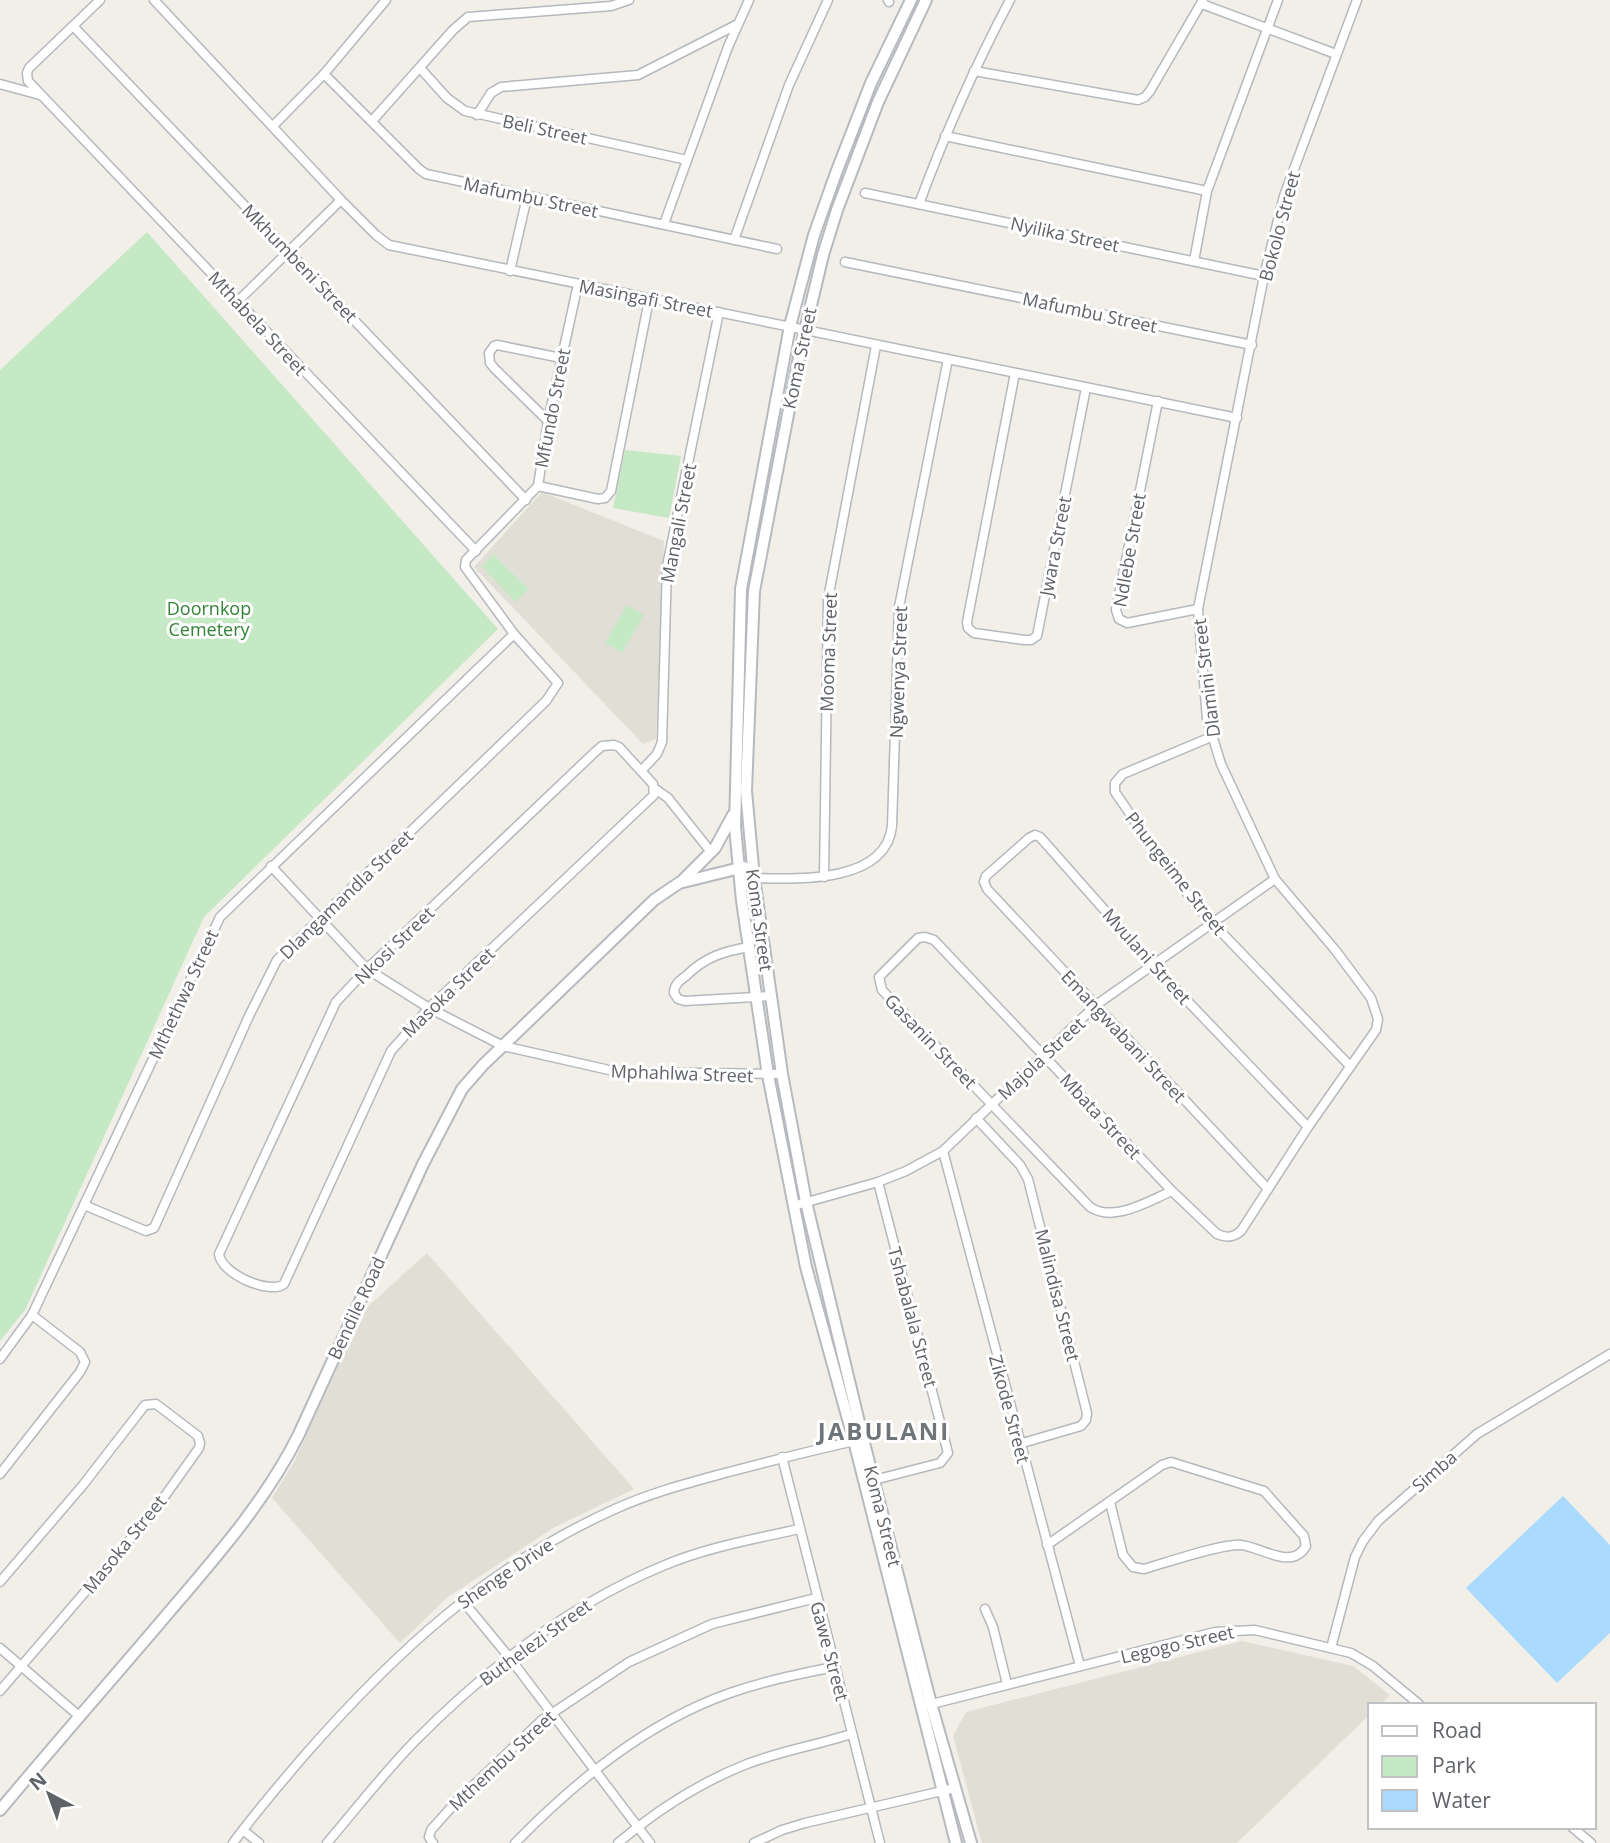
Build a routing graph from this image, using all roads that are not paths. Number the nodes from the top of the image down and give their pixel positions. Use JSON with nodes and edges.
{"nodes":[{"id":1,"x":100,"y":0,"type":"edge"},
{"id":2,"x":154,"y":0,"type":"edge"},
{"id":3,"x":386,"y":0,"type":"edge"},
{"id":4,"x":629,"y":0,"type":"edge"},
{"id":5,"x":749,"y":0,"type":"edge"},
{"id":6,"x":828,"y":0,"type":"edge"},
{"id":7,"x":911,"y":0,"type":"edge"},
{"id":8,"x":926,"y":0,"type":"edge"},
{"id":9,"x":1010,"y":0,"type":"edge"},
{"id":10,"x":1278,"y":0,"type":"edge"},
{"id":11,"x":1357,"y":0,"type":"edge"},
{"id":12,"x":1203,"y":2,"type":"edge"},
{"id":13,"x":738,"y":24,"type":"junction"},
{"id":14,"x":74,"y":26,"type":"junction"},
{"id":15,"x":1266,"y":29,"type":"junction"},
{"id":16,"x":1336,"y":54,"type":"junction"},
{"id":17,"x":420,"y":68,"type":"junction"},
{"id":18,"x":974,"y":71,"type":"junction"},
{"id":19,"x":324,"y":74,"type":"junction"},
{"id":20,"x":0,"y":84,"type":"edge"},
{"id":21,"x":40,"y":94,"type":"junction"},
{"id":22,"x":477,"y":115,"type":"junction"},
{"id":23,"x":372,"y":121,"type":"junction"},
{"id":24,"x":273,"y":126,"type":"junction"},
{"id":25,"x":945,"y":135,"type":"junction"},
{"id":26,"x":687,"y":160,"type":"junction"},
{"id":27,"x":1207,"y":191,"type":"junction"},
{"id":28,"x":865,"y":193,"type":"dead end"},
{"id":29,"x":527,"y":197,"type":"junction"},
{"id":30,"x":341,"y":200,"type":"junction"},
{"id":31,"x":919,"y":204,"type":"junction"},
{"id":32,"x":664,"y":224,"type":"junction"},
{"id":33,"x":734,"y":240,"type":"junction"},
{"id":34,"x":777,"y":249,"type":"dead end"},
{"id":35,"x":289,"y":251,"type":"junction"},
{"id":36,"x":1194,"y":261,"type":"junction"},
{"id":37,"x":845,"y":262,"type":"dead end"},
{"id":38,"x":510,"y":271,"type":"junction"},
{"id":39,"x":1265,"y":276,"type":"junction"},
{"id":40,"x":578,"y":284,"type":"junction"},
{"id":41,"x":649,"y":300,"type":"junction"},
{"id":42,"x":238,"y":302,"type":"junction"},
{"id":43,"x":719,"y":312,"type":"junction"},
{"id":44,"x":790,"y":326,"type":"junction"},
{"id":45,"x":805,"y":330,"type":"junction"},
{"id":46,"x":1252,"y":345,"type":"junction"},
{"id":47,"x":876,"y":346,"type":"junction"},
{"id":48,"x":561,"y":358,"type":"junction"},
{"id":49,"x":947,"y":359,"type":"junction"},
{"id":50,"x":1015,"y":373,"type":"junction"},
{"id":51,"x":1086,"y":388,"type":"junction"},
{"id":52,"x":1157,"y":401,"type":"junction"},
{"id":53,"x":1237,"y":418,"type":"junction"},
{"id":54,"x":548,"y":422,"type":"junction"},
{"id":55,"x":538,"y":486,"type":"junction"},
{"id":56,"x":526,"y":500,"type":"junction"},
{"id":57,"x":476,"y":551,"type":"junction"},
{"id":58,"x":1198,"y":609,"type":"junction"},
{"id":59,"x":514,"y":634,"type":"junction"},
{"id":60,"x":1211,"y":737,"type":"junction"},
{"id":61,"x":641,"y":771,"type":"junction"},
{"id":62,"x":654,"y":792,"type":"junction"},
{"id":63,"x":735,"y":810,"type":"junction"},
{"id":64,"x":711,"y":852,"type":"junction"},
{"id":65,"x":271,"y":866,"type":"junction"},
{"id":66,"x":753,"y":866,"type":"junction"},
{"id":67,"x":737,"y":868,"type":"junction"},
{"id":68,"x":824,"y":877,"type":"junction"},
{"id":69,"x":754,"y":878,"type":"junction"},
{"id":70,"x":1275,"y":878,"type":"junction"},
{"id":71,"x":984,"y":880,"type":"joint"},
{"id":72,"x":679,"y":883,"type":"junction"},
{"id":73,"x":319,"y":918,"type":"junction"},
{"id":74,"x":1212,"y":923,"type":"junction"},
{"id":75,"x":928,"y":937,"type":"joint"},
{"id":76,"x":750,"y":947,"type":"junction"},
{"id":77,"x":1153,"y":965,"type":"junction"},
{"id":78,"x":367,"y":970,"type":"junction"},
{"id":79,"x":771,"y":996,"type":"junction"},
{"id":80,"x":757,"y":997,"type":"junction"},
{"id":81,"x":1096,"y":1006,"type":"junction"},
{"id":82,"x":429,"y":1008,"type":"junction"},
{"id":83,"x":503,"y":1046,"type":"junction"},
{"id":84,"x":1044,"y":1055,"type":"junction"},
{"id":85,"x":1350,"y":1066,"type":"junction"},
{"id":86,"x":782,"y":1074,"type":"junction"},
{"id":87,"x":768,"y":1076,"type":"junction"},
{"id":88,"x":991,"y":1105,"type":"junction"},
{"id":89,"x":976,"y":1118,"type":"junction"},
{"id":90,"x":1308,"y":1127,"type":"junction"},
{"id":91,"x":943,"y":1151,"type":"junction"},
{"id":92,"x":878,"y":1182,"type":"junction"},
{"id":93,"x":1268,"y":1189,"type":"junction"},
{"id":94,"x":1171,"y":1191,"type":"junction"},
{"id":95,"x":806,"y":1202,"type":"junction"},
{"id":96,"x":84,"y":1205,"type":"junction"},
{"id":97,"x":793,"y":1206,"type":"junction"},
{"id":98,"x":220,"y":1262,"type":"joint"},
{"id":99,"x":32,"y":1315,"type":"junction"},
{"id":100,"x":1610,"y":1354,"type":"edge"},
{"id":101,"x":0,"y":1359,"type":"edge"},
{"id":102,"x":858,"y":1440,"type":"junction"},
{"id":103,"x":1019,"y":1444,"type":"junction"},
{"id":104,"x":782,"y":1458,"type":"junction"},
{"id":105,"x":0,"y":1474,"type":"edge"},
{"id":106,"x":874,"y":1480,"type":"junction"},
{"id":107,"x":1110,"y":1502,"type":"junction"},
{"id":108,"x":799,"y":1529,"type":"junction"},
{"id":109,"x":1047,"y":1545,"type":"junction"},
{"id":110,"x":0,"y":1582,"type":"edge"},
{"id":111,"x":816,"y":1598,"type":"junction"},
{"id":112,"x":462,"y":1600,"type":"junction"},
{"id":113,"x":985,"y":1609,"type":"dead end"},
{"id":114,"x":0,"y":1648,"type":"edge"},
{"id":115,"x":1331,"y":1648,"type":"junction"},
{"id":116,"x":509,"y":1657,"type":"junction"},
{"id":117,"x":21,"y":1666,"type":"junction"},
{"id":118,"x":834,"y":1667,"type":"junction"},
{"id":119,"x":1080,"y":1667,"type":"junction"},
{"id":120,"x":1007,"y":1684,"type":"junction"},
{"id":121,"x":0,"y":1691,"type":"edge"},
{"id":122,"x":1418,"y":1703,"type":"edge"},
{"id":123,"x":926,"y":1705,"type":"junction"},
{"id":124,"x":551,"y":1714,"type":"junction"},
{"id":125,"x":79,"y":1716,"type":"junction"},
{"id":126,"x":851,"y":1734,"type":"junction"},
{"id":127,"x":596,"y":1769,"type":"junction"},
{"id":128,"x":955,"y":1788,"type":"junction"},
{"id":129,"x":942,"y":1790,"type":"junction"},
{"id":130,"x":871,"y":1807,"type":"junction"},
{"id":131,"x":0,"y":1810,"type":"edge"},
{"id":132,"x":637,"y":1827,"type":"junction"},
{"id":133,"x":1574,"y":1829,"type":"edge"},
{"id":134,"x":243,"y":1830,"type":"junction"},
{"id":135,"x":431,"y":1840,"type":"edge"},
{"id":136,"x":233,"y":1843,"type":"edge"},
{"id":137,"x":259,"y":1843,"type":"edge"},
{"id":138,"x":327,"y":1843,"type":"edge"},
{"id":139,"x":515,"y":1843,"type":"edge"},
{"id":140,"x":618,"y":1843,"type":"edge"},
{"id":141,"x":650,"y":1843,"type":"edge"},
{"id":142,"x":754,"y":1843,"type":"edge"},
{"id":143,"x":880,"y":1843,"type":"edge"},
{"id":144,"x":956,"y":1843,"type":"edge"},
{"id":145,"x":971,"y":1843,"type":"edge"},
{"id":146,"x":1591,"y":1843,"type":"edge"}],
"edges":[{"from":1,"to":14,"type":"street","name":"Mthabela Street"},
{"from":2,"to":24,"type":"street","name":"Masingafi Street"},
{"from":3,"to":19,"type":"street"},
{"from":4,"to":17,"type":"street"},
{"from":5,"to":13,"type":"street"},
{"from":6,"to":33,"type":"street"},
{"from":7,"to":44,"type":"main road","name":"Koma Street"},
{"from":8,"to":45,"type":"main road","name":"Koma Street"},
{"from":9,"to":18,"type":"street"},
{"from":10,"to":15,"type":"street"},
{"from":11,"to":16,"type":"street","name":"Bokolo Street"},
{"from":12,"to":15,"type":"street"},
{"from":12,"to":18,"type":"street"},
{"from":13,"to":22,"type":"street"},
{"from":13,"to":26,"type":"street"},
{"from":14,"to":21,"type":"street","name":"Mthabela Street"},
{"from":14,"to":35,"type":"street","name":"Mkhumbeni Street"},
{"from":15,"to":16,"type":"street"},
{"from":15,"to":27,"type":"street"},
{"from":16,"to":39,"type":"street","name":"Bokolo Street"},
{"from":17,"to":22,"type":"street","name":"Beli Street"},
{"from":17,"to":23,"type":"street"},
{"from":18,"to":25,"type":"street"},
{"from":19,"to":23,"type":"street","name":"Mafumbu Street"},
{"from":19,"to":24,"type":"street"},
{"from":20,"to":21,"type":"street"},
{"from":21,"to":42,"type":"street","name":"Mthabela Street"},
{"from":22,"to":26,"type":"street","name":"Beli Street"},
{"from":23,"to":29,"type":"street","name":"Mafumbu Street"},
{"from":24,"to":30,"type":"street","name":"Masingafi Street"},
{"from":25,"to":27,"type":"street"},
{"from":25,"to":31,"type":"street"},
{"from":26,"to":32,"type":"street"},
{"from":27,"to":36,"type":"street"},
{"from":28,"to":31,"type":"street","name":"Nyilika Street"},
{"from":29,"to":32,"type":"street","name":"Mafumbu Street"},
{"from":29,"to":38,"type":"street"},
{"from":30,"to":35,"type":"street"},
{"from":30,"to":38,"type":"street","name":"Masingafi Street"},
{"from":31,"to":36,"type":"street","name":"Nyilika Street"},
{"from":32,"to":33,"type":"street","name":"Mafumbu Street"},
{"from":33,"to":34,"type":"street","name":"Mafumbu Street"},
{"from":35,"to":42,"type":"street"},
{"from":35,"to":56,"type":"street","name":"Mkhumbeni Street"},
{"from":36,"to":39,"type":"street","name":"Nyilika Street"},
{"from":37,"to":46,"type":"street","name":"Mafumbu Street"},
{"from":38,"to":40,"type":"street","name":"Masingafi Street"},
{"from":39,"to":46,"type":"street","name":"Bokolo Street"},
{"from":40,"to":41,"type":"street","name":"Masingafi Street"},
{"from":40,"to":48,"type":"street","name":"Mfundo Street"},
{"from":41,"to":43,"type":"street","name":"Masingafi Street"},
{"from":41,"to":55,"type":"street"},
{"from":42,"to":57,"type":"street","name":"Mthabela Street"},
{"from":43,"to":44,"type":"street","name":"Masingafi Street"},
{"from":43,"to":61,"type":"street","name":"Mangali Street"},
{"from":44,"to":45,"type":"street","name":"Masingafi Street"},
{"from":44,"to":63,"type":"main road","name":"Koma Street"},
{"from":45,"to":47,"type":"street","name":"Masingafi Street"},
{"from":45,"to":66,"type":"main road","name":"Koma Street"},
{"from":46,"to":53,"type":"street","name":"Bokolo Street"},
{"from":47,"to":49,"type":"street","name":"Masingafi Street"},
{"from":47,"to":68,"type":"street","name":"Mooma Street"},
{"from":48,"to":54,"type":"street","name":"Mfundo Street"},
{"from":48,"to":54,"type":"street"},
{"from":49,"to":50,"type":"street","name":"Masingafi Street"},
{"from":49,"to":68,"type":"street","name":"Ngwenya Street"},
{"from":50,"to":51,"type":"street","name":"Masingafi Street"},
{"from":50,"to":51,"type":"street","name":"Jwara Street"},
{"from":51,"to":52,"type":"street","name":"Masingafi Street"},
{"from":52,"to":53,"type":"street","name":"Masingafi Street"},
{"from":52,"to":58,"type":"street","name":"Ndlebe Street"},
{"from":53,"to":58,"type":"street","name":"Dlamini Street"},
{"from":54,"to":55,"type":"street","name":"Mfundo Street"},
{"from":55,"to":56,"type":"street","name":"Mfundo Street"},
{"from":56,"to":57,"type":"street","name":"Mfundo Street"},
{"from":57,"to":59,"type":"street"},
{"from":58,"to":60,"type":"street","name":"Dlamini Street"},
{"from":59,"to":65,"type":"street","name":"Mthethwa Street"},
{"from":59,"to":73,"type":"street","name":"Dlangamandla Street"},
{"from":60,"to":70,"type":"street","name":"Dlamini Street"},
{"from":60,"to":74,"type":"street","name":"Phungeime Street"},
{"from":61,"to":62,"type":"street","name":"Nkosi Street"},
{"from":61,"to":78,"type":"street","name":"Nkosi Street"},
{"from":62,"to":64,"type":"street","name":"Nkosi Street"},
{"from":62,"to":82,"type":"street","name":"Masoka Street"},
{"from":63,"to":64,"type":"main road"},
{"from":63,"to":67,"type":"main road","name":"Koma Street"},
{"from":64,"to":72,"type":"main road"},
{"from":65,"to":73,"type":"street","name":"Mphahlwa Street"},
{"from":65,"to":96,"type":"street","name":"Mthethwa Street"},
{"from":66,"to":67,"type":"main road","name":"Bendile Road"},
{"from":66,"to":69,"type":"main road","name":"Koma Street"},
{"from":67,"to":72,"type":"main road","name":"Bendile Road"},
{"from":67,"to":76,"type":"main road","name":"Koma Street"},
{"from":68,"to":69,"type":"street","name":"Ngwenya Street"},
{"from":69,"to":79,"type":"main road","name":"Koma Street"},
{"from":70,"to":74,"type":"street","name":"Majola Street"},
{"from":70,"to":85,"type":"street","name":"Dlamini Street"},
{"from":71,"to":77,"type":"street","name":"Mvulani Street"},
{"from":71,"to":81,"type":"street","name":"Emangwabani Street"},
{"from":72,"to":83,"type":"main road","name":"Bendile Road"},
{"from":73,"to":78,"type":"street","name":"Mphahlwa Street"},
{"from":73,"to":96,"type":"street","name":"Dlangamandla Street"},
{"from":74,"to":77,"type":"street","name":"Majola Street"},
{"from":74,"to":85,"type":"street","name":"Phungeime Street"},
{"from":75,"to":84,"type":"street","name":"Mbata Street"},
{"from":75,"to":88,"type":"street","name":"Gasanin Street"},
{"from":76,"to":80,"type":"main road","name":"Koma Street"},
{"from":76,"to":80,"type":"street"},
{"from":77,"to":81,"type":"street","name":"Majola Street"},
{"from":77,"to":90,"type":"street","name":"Mvulani Street"},
{"from":78,"to":82,"type":"street","name":"Mphahlwa Street"},
{"from":78,"to":98,"type":"street","name":"Nkosi Street"},
{"from":79,"to":80,"type":"street"},
{"from":79,"to":86,"type":"main road","name":"Koma Street"},
{"from":80,"to":87,"type":"main road","name":"Koma Street"},
{"from":81,"to":84,"type":"street","name":"Majola Street"},
{"from":81,"to":93,"type":"street","name":"Emangwabani Street"},
{"from":82,"to":83,"type":"street","name":"Mphahlwa Street"},
{"from":82,"to":98,"type":"street","name":"Masoka Street"},
{"from":83,"to":87,"type":"street","name":"Mphahlwa Street"},
{"from":83,"to":125,"type":"main road","name":"Bendile Road"},
{"from":84,"to":88,"type":"street","name":"Majola Street"},
{"from":84,"to":94,"type":"street","name":"Mbata Street"},
{"from":85,"to":90,"type":"street"},
{"from":86,"to":87,"type":"street","name":"Mphahlwa Street"},
{"from":86,"to":95,"type":"main road","name":"Koma Street"},
{"from":87,"to":97,"type":"main road","name":"Koma Street"},
{"from":88,"to":89,"type":"street","name":"Majola Street"},
{"from":88,"to":94,"type":"street","name":"Gasanin Street"},
{"from":89,"to":91,"type":"street","name":"Majola Street"},
{"from":89,"to":103,"type":"street","name":"Malindisa Street"},
{"from":90,"to":93,"type":"street"},
{"from":91,"to":92,"type":"street","name":"Majola Street"},
{"from":91,"to":103,"type":"street","name":"Zikode Street"},
{"from":92,"to":95,"type":"street","name":"Majola Street"},
{"from":92,"to":106,"type":"street","name":"Tshabalala Street"},
{"from":93,"to":94,"type":"street","name":"Mbata Street"},
{"from":95,"to":97,"type":"street","name":"Majola Street"},
{"from":95,"to":102,"type":"main road","name":"Koma Street"},
{"from":96,"to":99,"type":"street","name":"Mthethwa Street"},
{"from":97,"to":102,"type":"main road","name":"Koma Street"},
{"from":99,"to":101,"type":"street","name":"Mthethwa Street"},
{"from":99,"to":105,"type":"street"},
{"from":100,"to":115,"type":"street","name":"Simba"},
{"from":102,"to":104,"type":"street","name":"Shenge Drive"},
{"from":102,"to":106,"type":"main road","name":"Koma Street"},
{"from":102,"to":123,"type":"main road","name":"Koma Street"},
{"from":103,"to":109,"type":"street","name":"Zikode Street"},
{"from":104,"to":108,"type":"street","name":"Gawe Street"},
{"from":104,"to":112,"type":"street","name":"Shenge Drive"},
{"from":106,"to":123,"type":"main road","name":"Koma Street"},
{"from":107,"to":107,"type":"street"},
{"from":107,"to":109,"type":"street"},
{"from":108,"to":111,"type":"street","name":"Gawe Street"},
{"from":108,"to":116,"type":"street","name":"Buthelezi Street"},
{"from":109,"to":119,"type":"street","name":"Zikode Street"},
{"from":110,"to":117,"type":"street","name":"Masoka Street"},
{"from":111,"to":118,"type":"street","name":"Gawe Street"},
{"from":111,"to":124,"type":"street","name":"Mthembu Street"},
{"from":112,"to":116,"type":"street"},
{"from":112,"to":134,"type":"street","name":"Shenge Drive"},
{"from":113,"to":120,"type":"street"},
{"from":114,"to":117,"type":"street"},
{"from":115,"to":119,"type":"street","name":"Legogo Street"},
{"from":115,"to":122,"type":"street","name":"Legogo Street"},
{"from":116,"to":124,"type":"street"},
{"from":116,"to":138,"type":"street","name":"Buthelezi Street"},
{"from":117,"to":121,"type":"street","name":"Masoka Street"},
{"from":117,"to":125,"type":"street"},
{"from":118,"to":126,"type":"street","name":"Gawe Street"},
{"from":118,"to":127,"type":"street"},
{"from":119,"to":120,"type":"street","name":"Legogo Street"},
{"from":120,"to":123,"type":"street","name":"Legogo Street"},
{"from":123,"to":128,"type":"main road","name":"Koma Street"},
{"from":123,"to":129,"type":"main road","name":"Koma Street"},
{"from":124,"to":127,"type":"street"},
{"from":124,"to":135,"type":"street","name":"Mthembu Street"},
{"from":125,"to":131,"type":"main road","name":"Bendile Road"},
{"from":126,"to":130,"type":"street","name":"Gawe Street"},
{"from":126,"to":132,"type":"street"},
{"from":127,"to":132,"type":"street"},
{"from":127,"to":139,"type":"street"},
{"from":128,"to":129,"type":"street"},
{"from":128,"to":145,"type":"main road","name":"Koma Street"},
{"from":129,"to":130,"type":"street"},
{"from":129,"to":144,"type":"main road","name":"Koma Street"},
{"from":130,"to":142,"type":"street"},
{"from":130,"to":143,"type":"street","name":"Gawe Street"},
{"from":132,"to":140,"type":"street"},
{"from":132,"to":141,"type":"street"},
{"from":133,"to":146,"type":"street"},
{"from":134,"to":136,"type":"street","name":"Shenge Drive"},
{"from":134,"to":137,"type":"street"}]}
